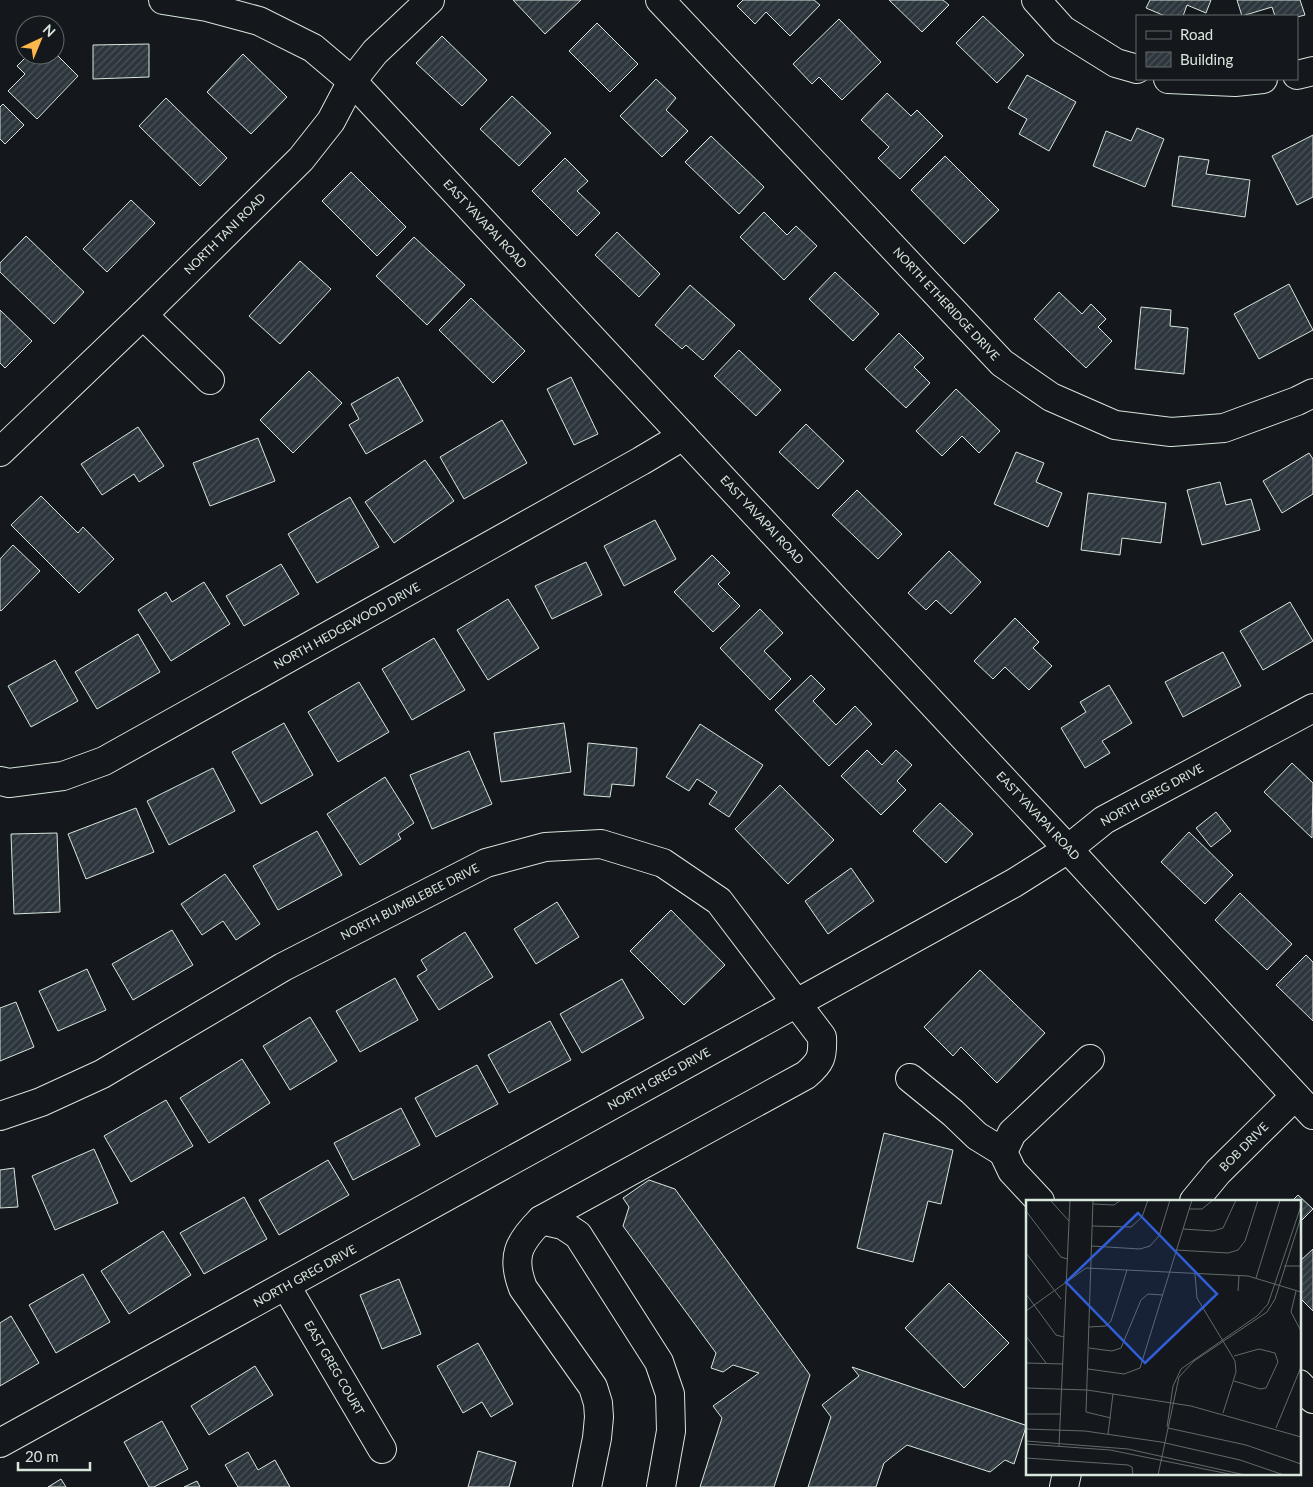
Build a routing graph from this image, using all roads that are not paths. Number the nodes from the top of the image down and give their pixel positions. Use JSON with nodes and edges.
{"nodes":[{"id":1,"x":163,"y":0,"type":"edge"},
{"id":2,"x":430,"y":0,"type":"edge"},
{"id":3,"x":660,"y":0,"type":"edge"},
{"id":4,"x":1036,"y":0,"type":"edge"},
{"id":5,"x":1136,"y":69,"type":"edge"},
{"id":6,"x":1313,"y":71,"type":"edge"},
{"id":7,"x":1298,"y":75,"type":"edge"},
{"id":8,"x":1190,"y":80,"type":"edge"},
{"id":9,"x":1254,"y":80,"type":"edge"},
{"id":10,"x":352,"y":81,"type":"junction"},
{"id":11,"x":143,"y":316,"type":"junction"},
{"id":12,"x":210,"y":380,"type":"dead end"},
{"id":13,"x":1313,"y":393,"type":"edge"},
{"id":14,"x":683,"y":436,"type":"junction"},
{"id":15,"x":0,"y":452,"type":"edge"},
{"id":16,"x":1313,"y":708,"type":"edge"},
{"id":17,"x":0,"y":781,"type":"edge"},
{"id":18,"x":1068,"y":849,"type":"junction"},
{"id":19,"x":797,"y":1003,"type":"junction"},
{"id":20,"x":1090,"y":1058,"type":"dead end"},
{"id":21,"x":910,"y":1078,"type":"dead end"},
{"id":22,"x":1304,"y":1105,"type":"edge"},
{"id":23,"x":0,"y":1116,"type":"edge"},
{"id":24,"x":1003,"y":1152,"type":"junction"},
{"id":25,"x":1039,"y":1200,"type":"edge"},
{"id":26,"x":1195,"y":1200,"type":"edge"},
{"id":27,"x":541,"y":1220,"type":"junction"},
{"id":28,"x":286,"y":1286,"type":"junction"},
{"id":29,"x":1300,"y":1385,"type":"edge"},
{"id":30,"x":1313,"y":1399,"type":"edge"},
{"id":31,"x":0,"y":1443,"type":"edge"},
{"id":32,"x":382,"y":1449,"type":"dead end"},
{"id":33,"x":1067,"y":1474,"type":"edge"},
{"id":34,"x":587,"y":1487,"type":"edge"},
{"id":35,"x":661,"y":1487,"type":"edge"},
{"id":36,"x":1064,"y":1487,"type":"edge"}],
"edges":[{"from":1,"to":10,"type":"street","name":"EAST YAVAPAI ROAD"},
{"from":2,"to":10,"type":"street","name":"NORTH TANI ROAD"},
{"from":3,"to":13,"type":"street","name":"NORTH ETHERIDGE DRIVE"},
{"from":4,"to":5,"type":"street"},
{"from":6,"to":7,"type":"street"},
{"from":8,"to":9,"type":"street"},
{"from":10,"to":11,"type":"street","name":"NORTH TANI ROAD"},
{"from":10,"to":14,"type":"street","name":"EAST YAVAPAI ROAD"},
{"from":11,"to":12,"type":"street"},
{"from":11,"to":15,"type":"street","name":"NORTH TANI ROAD"},
{"from":14,"to":17,"type":"street","name":"NORTH HEDGEWOOD DRIVE"},
{"from":14,"to":18,"type":"street","name":"EAST YAVAPAI ROAD"},
{"from":16,"to":18,"type":"street","name":"NORTH GREG DRIVE"},
{"from":18,"to":19,"type":"street","name":"NORTH GREG DRIVE"},
{"from":18,"to":22,"type":"street","name":"EAST YAVAPAI ROAD"},
{"from":19,"to":23,"type":"street","name":"NORTH BUMBLEBEE DRIVE"},
{"from":19,"to":27,"type":"street","name":"NORTH BUMBLEBEE DRIVE"},
{"from":19,"to":28,"type":"street","name":"NORTH GREG DRIVE"},
{"from":20,"to":24,"type":"street"},
{"from":21,"to":24,"type":"street"},
{"from":22,"to":26,"type":"street","name":"BOB DRIVE"},
{"from":24,"to":25,"type":"street"},
{"from":27,"to":34,"type":"street"},
{"from":27,"to":35,"type":"street"},
{"from":28,"to":31,"type":"street","name":"NORTH GREG DRIVE"},
{"from":28,"to":32,"type":"street","name":"EAST GREG COURT"},
{"from":29,"to":30,"type":"street"},
{"from":33,"to":36,"type":"street"}]}
